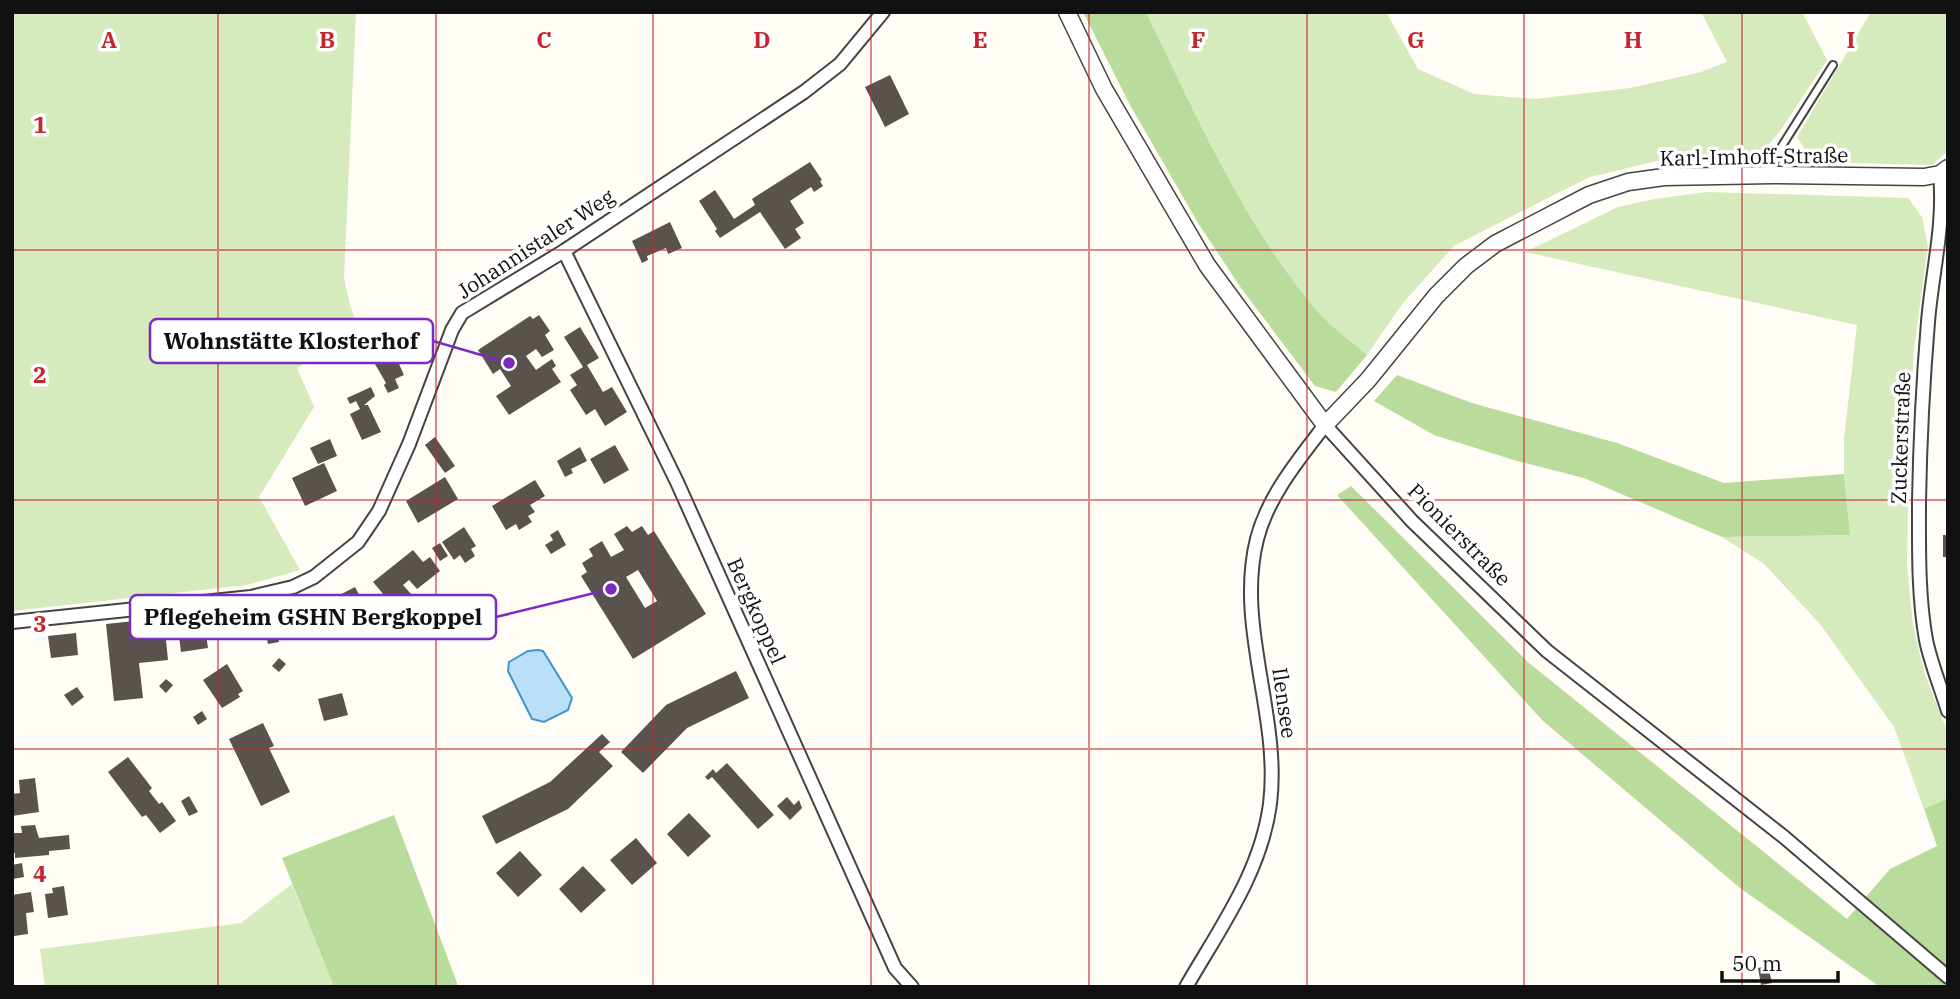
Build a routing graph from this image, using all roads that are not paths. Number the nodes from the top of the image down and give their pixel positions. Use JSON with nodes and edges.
{"nodes":[{"id":1,"x":883,"y":12,"type":"edge"},
{"id":2,"x":1067,"y":12,"type":"edge"},
{"id":3,"x":1833,"y":65,"type":"dead end"},
{"id":4,"x":1944,"y":171,"type":"edge"},
{"id":5,"x":1773,"y":175,"type":"junction"},
{"id":6,"x":564,"y":251,"type":"junction"},
{"id":7,"x":1325,"y":425,"type":"junction"},
{"id":8,"x":12,"y":622,"type":"edge"},
{"id":9,"x":1948,"y":711,"type":"edge"},
{"id":10,"x":1948,"y":977,"type":"edge"},
{"id":11,"x":912,"y":987,"type":"edge"},
{"id":12,"x":1186,"y":987,"type":"edge"}],
"edges":[{"from":1,"to":6,"type":"street","name":"Johannistaler Weg"},
{"from":2,"to":7,"type":"street","name":"Pionierstraße"},
{"from":3,"to":5,"type":"lane"},
{"from":4,"to":5,"type":"street","name":"Karl-Imhoff-Straße"},
{"from":4,"to":9,"type":"street","name":"Zuckerstraße"},
{"from":5,"to":7,"type":"street","name":"Karl-Imhoff-Straße"},
{"from":6,"to":8,"type":"street","name":"Johannistaler Weg"},
{"from":6,"to":11,"type":"street","name":"Bergkoppel"},
{"from":7,"to":10,"type":"street","name":"Pionierstraße"},
{"from":7,"to":12,"type":"street","name":"Ilensee"}]}
